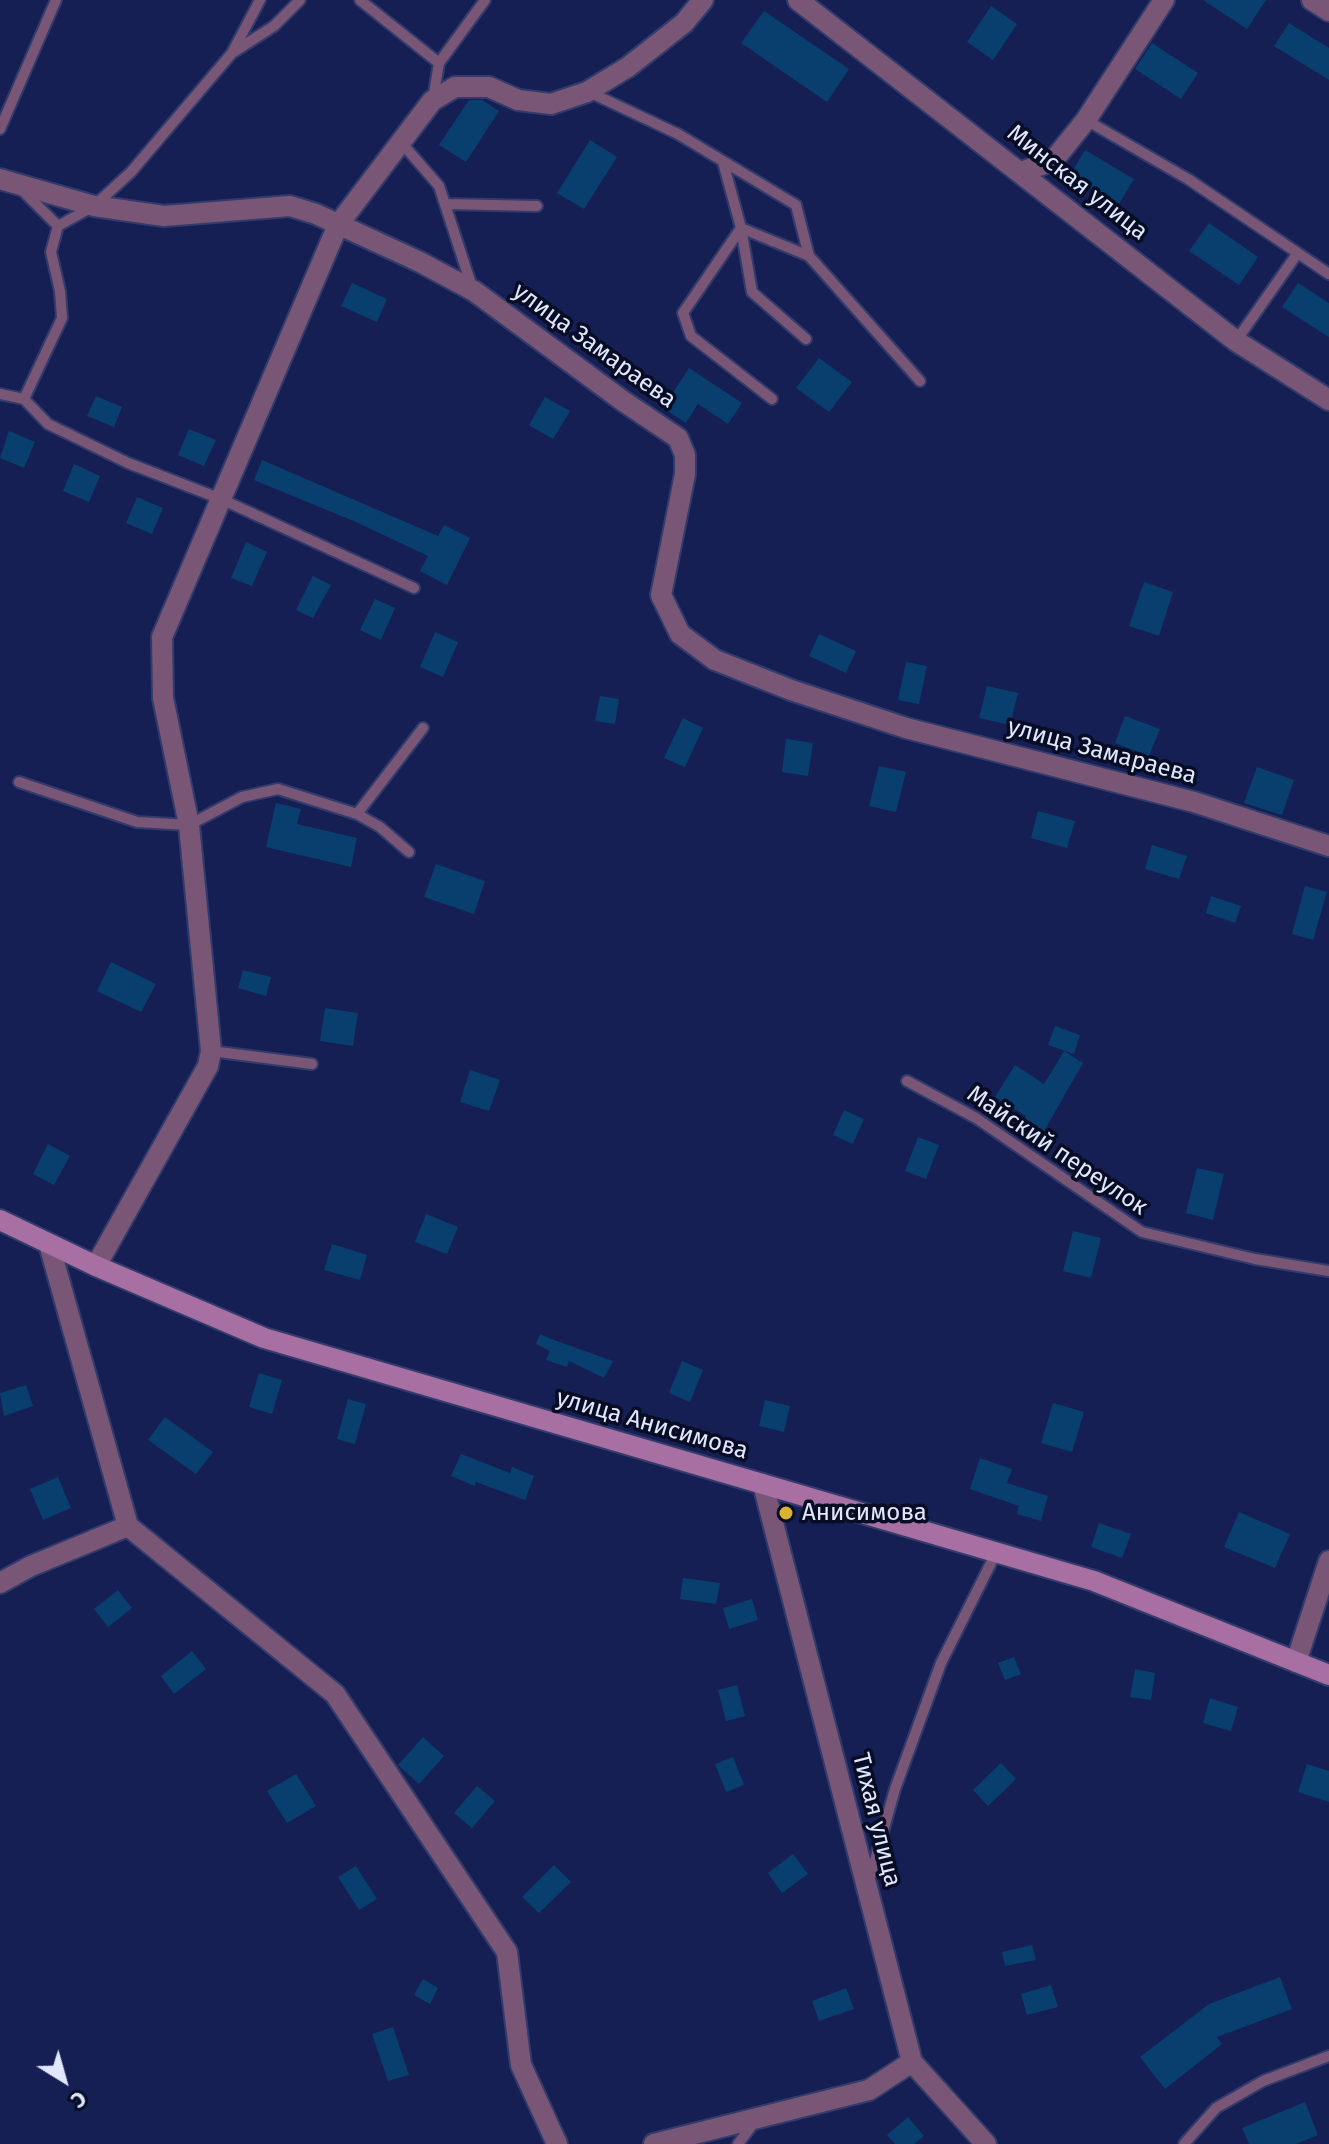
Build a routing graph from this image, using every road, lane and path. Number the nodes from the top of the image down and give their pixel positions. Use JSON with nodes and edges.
{"nodes":[{"id":1,"x":56,"y":0,"type":"edge"},
{"id":2,"x":260,"y":0,"type":"edge"},
{"id":3,"x":300,"y":0,"type":"edge"},
{"id":4,"x":360,"y":0,"type":"edge"},
{"id":5,"x":485,"y":0,"type":"edge"},
{"id":6,"x":703,"y":0,"type":"edge"},
{"id":7,"x":798,"y":0,"type":"edge"},
{"id":8,"x":1164,"y":0,"type":"edge"},
{"id":9,"x":1312,"y":0,"type":"edge"},
{"id":10,"x":1329,"y":11,"type":"edge"},
{"id":11,"x":232,"y":53,"type":"junction"},
{"id":12,"x":439,"y":63,"type":"junction"},
{"id":13,"x":587,"y":92,"type":"junction"},
{"id":14,"x":432,"y":101,"type":"junction"},
{"id":15,"x":1086,"y":120,"type":"junction"},
{"id":16,"x":0,"y":129,"type":"edge"},
{"id":17,"x":400,"y":141,"type":"junction"},
{"id":18,"x":723,"y":162,"type":"junction"},
{"id":19,"x":1021,"y":172,"type":"junction"},
{"id":20,"x":6,"y":180,"type":"edge"},
{"id":21,"x":446,"y":204,"type":"junction"},
{"id":22,"x":94,"y":206,"type":"junction"},
{"id":23,"x":537,"y":206,"type":"dead end"},
{"id":24,"x":338,"y":225,"type":"junction"},
{"id":25,"x":58,"y":226,"type":"junction"},
{"id":26,"x":741,"y":228,"type":"junction"},
{"id":27,"x":1297,"y":254,"type":"junction"},
{"id":28,"x":809,"y":256,"type":"junction"},
{"id":29,"x":1329,"y":274,"type":"edge"},
{"id":30,"x":474,"y":291,"type":"junction"},
{"id":31,"x":806,"y":339,"type":"dead end"},
{"id":32,"x":1236,"y":341,"type":"junction"},
{"id":33,"x":920,"y":381,"type":"dead end"},
{"id":34,"x":0,"y":394,"type":"edge"},
{"id":35,"x":24,"y":399,"type":"junction"},
{"id":36,"x":772,"y":399,"type":"dead end"},
{"id":37,"x":1329,"y":400,"type":"edge"},
{"id":38,"x":221,"y":499,"type":"junction"},
{"id":39,"x":414,"y":588,"type":"dead end"},
{"id":40,"x":423,"y":728,"type":"dead end"},
{"id":41,"x":19,"y":782,"type":"dead end"},
{"id":42,"x":357,"y":814,"type":"junction"},
{"id":43,"x":189,"y":825,"type":"junction"},
{"id":44,"x":1329,"y":846,"type":"edge"},
{"id":45,"x":409,"y":852,"type":"dead end"},
{"id":46,"x":211,"y":1051,"type":"junction"},
{"id":47,"x":312,"y":1064,"type":"dead end"},
{"id":48,"x":907,"y":1081,"type":"dead end"},
{"id":49,"x":0,"y":1220,"type":"edge"},
{"id":50,"x":49,"y":1244,"type":"junction"},
{"id":51,"x":96,"y":1266,"type":"junction"},
{"id":52,"x":1329,"y":1271,"type":"edge"},
{"id":53,"x":763,"y":1484,"type":"junction"},
{"id":54,"x":128,"y":1526,"type":"junction"},
{"id":55,"x":996,"y":1553,"type":"junction"},
{"id":56,"x":1329,"y":1561,"type":"edge"},
{"id":57,"x":0,"y":1583,"type":"edge"},
{"id":58,"x":1296,"y":1662,"type":"junction"},
{"id":59,"x":1329,"y":1675,"type":"edge"},
{"id":60,"x":867,"y":1887,"type":"junction"},
{"id":61,"x":1329,"y":2056,"type":"edge"},
{"id":62,"x":912,"y":2062,"type":"junction"},
{"id":63,"x":758,"y":2116,"type":"junction"},
{"id":64,"x":557,"y":2144,"type":"edge"},
{"id":65,"x":654,"y":2144,"type":"edge"},
{"id":66,"x":738,"y":2144,"type":"edge"},
{"id":67,"x":986,"y":2144,"type":"edge"},
{"id":68,"x":1184,"y":2144,"type":"edge"}],
"edges":[{"from":1,"to":16,"type":"lane"},
{"from":2,"to":11,"type":"lane"},
{"from":3,"to":11,"type":"lane"},
{"from":4,"to":12,"type":"lane"},
{"from":5,"to":12,"type":"lane"},
{"from":6,"to":13,"type":"street"},
{"from":7,"to":19,"type":"street","name":"Минская улица"},
{"from":8,"to":15,"type":"street"},
{"from":9,"to":10,"type":"street"},
{"from":11,"to":22,"type":"lane"},
{"from":12,"to":14,"type":"lane"},
{"from":13,"to":14,"type":"street"},
{"from":13,"to":18,"type":"lane"},
{"from":14,"to":17,"type":"street"},
{"from":15,"to":19,"type":"street"},
{"from":15,"to":27,"type":"lane"},
{"from":17,"to":21,"type":"lane"},
{"from":17,"to":24,"type":"street"},
{"from":18,"to":26,"type":"lane"},
{"from":18,"to":28,"type":"lane"},
{"from":19,"to":32,"type":"street","name":"Минская улица"},
{"from":20,"to":22,"type":"street","name":"улица Замараева"},
{"from":20,"to":25,"type":"lane"},
{"from":21,"to":23,"type":"lane"},
{"from":21,"to":30,"type":"lane"},
{"from":22,"to":24,"type":"street","name":"улица Замараева"},
{"from":22,"to":25,"type":"lane"},
{"from":24,"to":30,"type":"street","name":"улица Замараева"},
{"from":24,"to":38,"type":"street"},
{"from":25,"to":35,"type":"lane"},
{"from":26,"to":28,"type":"lane"},
{"from":26,"to":31,"type":"lane"},
{"from":26,"to":36,"type":"lane"},
{"from":27,"to":29,"type":"lane"},
{"from":27,"to":32,"type":"lane"},
{"from":28,"to":33,"type":"lane"},
{"from":30,"to":44,"type":"street","name":"улица Замараева"},
{"from":32,"to":37,"type":"street","name":"Минская улица"},
{"from":34,"to":35,"type":"lane"},
{"from":35,"to":38,"type":"lane"},
{"from":38,"to":39,"type":"lane"},
{"from":38,"to":43,"type":"street"},
{"from":40,"to":42,"type":"lane"},
{"from":41,"to":43,"type":"lane"},
{"from":42,"to":43,"type":"lane"},
{"from":42,"to":45,"type":"lane"},
{"from":43,"to":46,"type":"street"},
{"from":46,"to":47,"type":"lane"},
{"from":46,"to":51,"type":"street"},
{"from":48,"to":52,"type":"lane","name":"Майский переулок"},
{"from":49,"to":50,"type":"street","name":"улица Анисимова"},
{"from":50,"to":51,"type":"street","name":"улица Анисимова"},
{"from":50,"to":54,"type":"street"},
{"from":51,"to":53,"type":"street","name":"улица Анисимова"},
{"from":53,"to":55,"type":"street","name":"улица Анисимова"},
{"from":53,"to":60,"type":"street","name":"Тихая улица"},
{"from":54,"to":57,"type":"street"},
{"from":54,"to":64,"type":"street"},
{"from":55,"to":58,"type":"street","name":"улица Анисимова"},
{"from":55,"to":60,"type":"lane"},
{"from":56,"to":58,"type":"street"},
{"from":58,"to":59,"type":"street","name":"улица Анисимова"},
{"from":60,"to":62,"type":"street","name":"Тихая улица"},
{"from":61,"to":68,"type":"lane"},
{"from":62,"to":63,"type":"street"},
{"from":62,"to":67,"type":"street","name":"Тихая улица"},
{"from":63,"to":65,"type":"street"},
{"from":63,"to":66,"type":"lane"}]}
